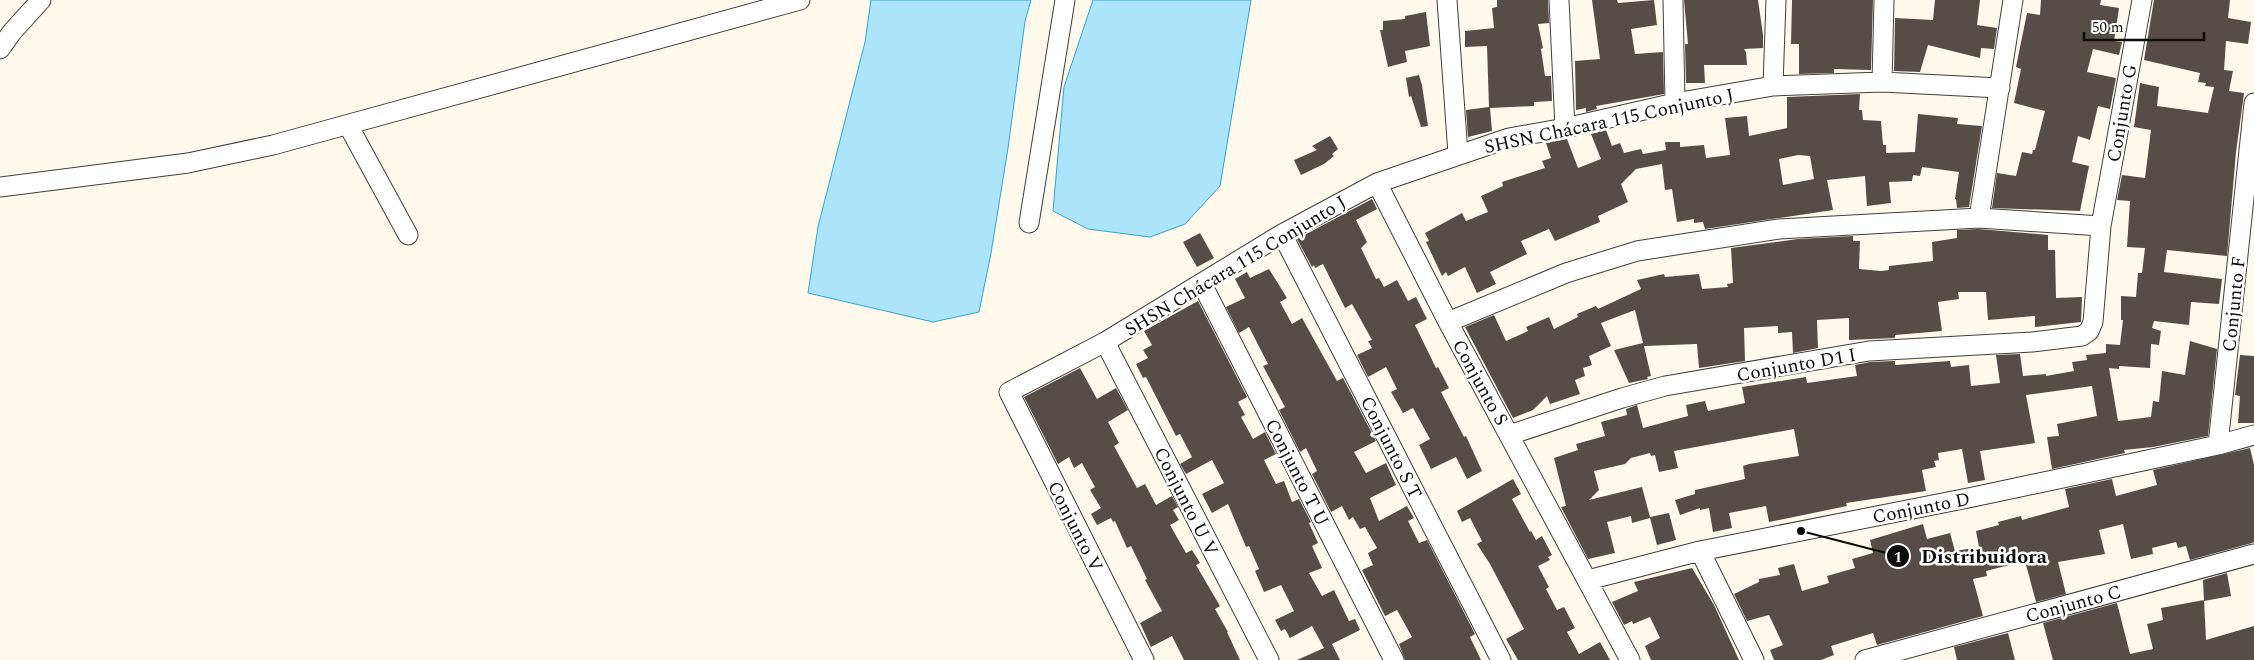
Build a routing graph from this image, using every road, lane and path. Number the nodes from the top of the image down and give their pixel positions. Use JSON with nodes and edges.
{"nodes":[{"id":1,"x":41,"y":0,"type":"edge"},
{"id":2,"x":800,"y":0,"type":"edge"},
{"id":3,"x":1066,"y":0,"type":"edge"},
{"id":4,"x":1447,"y":0,"type":"edge"},
{"id":5,"x":1558,"y":0,"type":"edge"},
{"id":6,"x":1673,"y":0,"type":"edge"},
{"id":7,"x":1776,"y":0,"type":"edge"},
{"id":8,"x":1884,"y":0,"type":"edge"},
{"id":9,"x":2013,"y":0,"type":"edge"},
{"id":10,"x":2142,"y":0,"type":"edge"},
{"id":11,"x":6,"y":27,"type":"edge"},
{"id":12,"x":0,"y":49,"type":"edge"},
{"id":13,"x":1882,"y":82,"type":"junction"},
{"id":14,"x":1774,"y":86,"type":"junction"},
{"id":15,"x":2000,"y":88,"type":"junction"},
{"id":16,"x":1675,"y":103,"type":"junction"},
{"id":17,"x":2254,"y":103,"type":"edge"},
{"id":18,"x":348,"y":125,"type":"junction"},
{"id":19,"x":1565,"y":128,"type":"junction"},
{"id":20,"x":1458,"y":154,"type":"junction"},
{"id":21,"x":1377,"y":183,"type":"junction"},
{"id":22,"x":0,"y":187,"type":"edge"},
{"id":23,"x":1979,"y":218,"type":"junction"},
{"id":24,"x":1029,"y":223,"type":"dead end"},
{"id":25,"x":2101,"y":226,"type":"junction"},
{"id":26,"x":2247,"y":229,"type":"edge"},
{"id":27,"x":1282,"y":234,"type":"junction"},
{"id":28,"x":408,"y":235,"type":"dead end"},
{"id":29,"x":1202,"y":284,"type":"junction"},
{"id":30,"x":1448,"y":322,"type":"junction"},
{"id":31,"x":2089,"y":331,"type":"joint"},
{"id":32,"x":1105,"y":342,"type":"junction"},
{"id":33,"x":1009,"y":392,"type":"joint"},
{"id":34,"x":1509,"y":435,"type":"junction"},
{"id":35,"x":2254,"y":435,"type":"edge"},
{"id":36,"x":2218,"y":445,"type":"junction"},
{"id":37,"x":1700,"y":551,"type":"junction"},
{"id":38,"x":2254,"y":554,"type":"edge"},
{"id":39,"x":1588,"y":580,"type":"junction"},
{"id":40,"x":1894,"y":656,"type":"edge"},
{"id":41,"x":1144,"y":660,"type":"edge"},
{"id":42,"x":1269,"y":660,"type":"edge"},
{"id":43,"x":1394,"y":660,"type":"edge"},
{"id":44,"x":1501,"y":660,"type":"edge"},
{"id":45,"x":1630,"y":660,"type":"edge"},
{"id":46,"x":1754,"y":660,"type":"edge"},
{"id":47,"x":1865,"y":660,"type":"edge"}],
"edges":[{"from":1,"to":11,"type":"street"},
{"from":2,"to":18,"type":"street"},
{"from":3,"to":24,"type":"street"},
{"from":4,"to":20,"type":"street"},
{"from":5,"to":19,"type":"street"},
{"from":6,"to":16,"type":"street"},
{"from":7,"to":14,"type":"street"},
{"from":8,"to":13,"type":"street"},
{"from":9,"to":15,"type":"street"},
{"from":10,"to":25,"type":"street","name":"Conjunto G"},
{"from":11,"to":12,"type":"street"},
{"from":13,"to":14,"type":"street","name":"SHSN Chácara 115 Conjunto J"},
{"from":13,"to":15,"type":"street","name":"SHSN Chácara 115 Conjunto J"},
{"from":14,"to":16,"type":"street","name":"SHSN Chácara 115 Conjunto J"},
{"from":15,"to":23,"type":"street"},
{"from":16,"to":19,"type":"street","name":"SHSN Chácara 115 Conjunto J"},
{"from":17,"to":26,"type":"street","name":"Conjunto F"},
{"from":18,"to":22,"type":"street"},
{"from":18,"to":28,"type":"street"},
{"from":19,"to":20,"type":"street","name":"SHSN Chácara 115 Conjunto J"},
{"from":20,"to":21,"type":"street","name":"SHSN Chácara 115 Conjunto J"},
{"from":21,"to":27,"type":"street","name":"SHSN Chácara 115 Conjunto J"},
{"from":21,"to":30,"type":"street","name":"Conjunto S"},
{"from":23,"to":25,"type":"street"},
{"from":23,"to":30,"type":"street"},
{"from":25,"to":31,"type":"street","name":"Conjunto G"},
{"from":26,"to":36,"type":"street","name":"Conjunto F"},
{"from":27,"to":29,"type":"street","name":"SHSN Chácara 115 Conjunto J"},
{"from":27,"to":44,"type":"street","name":"Conjunto S T"},
{"from":29,"to":32,"type":"street","name":"SHSN Chácara 115 Conjunto J"},
{"from":29,"to":43,"type":"street","name":"Conjunto T U"},
{"from":30,"to":34,"type":"street","name":"Conjunto S"},
{"from":31,"to":34,"type":"street","name":"Conjunto D1 I"},
{"from":32,"to":33,"type":"street","name":"SHSN Chácara 115 Conjunto J"},
{"from":32,"to":42,"type":"street","name":"Conjunto U V"},
{"from":33,"to":41,"type":"street","name":"Conjunto V"},
{"from":34,"to":39,"type":"street","name":"Conjunto S"},
{"from":35,"to":36,"type":"street","name":"Conjunto D"},
{"from":36,"to":37,"type":"street","name":"Conjunto D"},
{"from":37,"to":39,"type":"street","name":"Conjunto D"},
{"from":37,"to":46,"type":"street"},
{"from":38,"to":40,"type":"street","name":"Conjunto C"},
{"from":39,"to":45,"type":"street","name":"Conjunto S"},
{"from":40,"to":47,"type":"street","name":"Conjunto C"}]}
